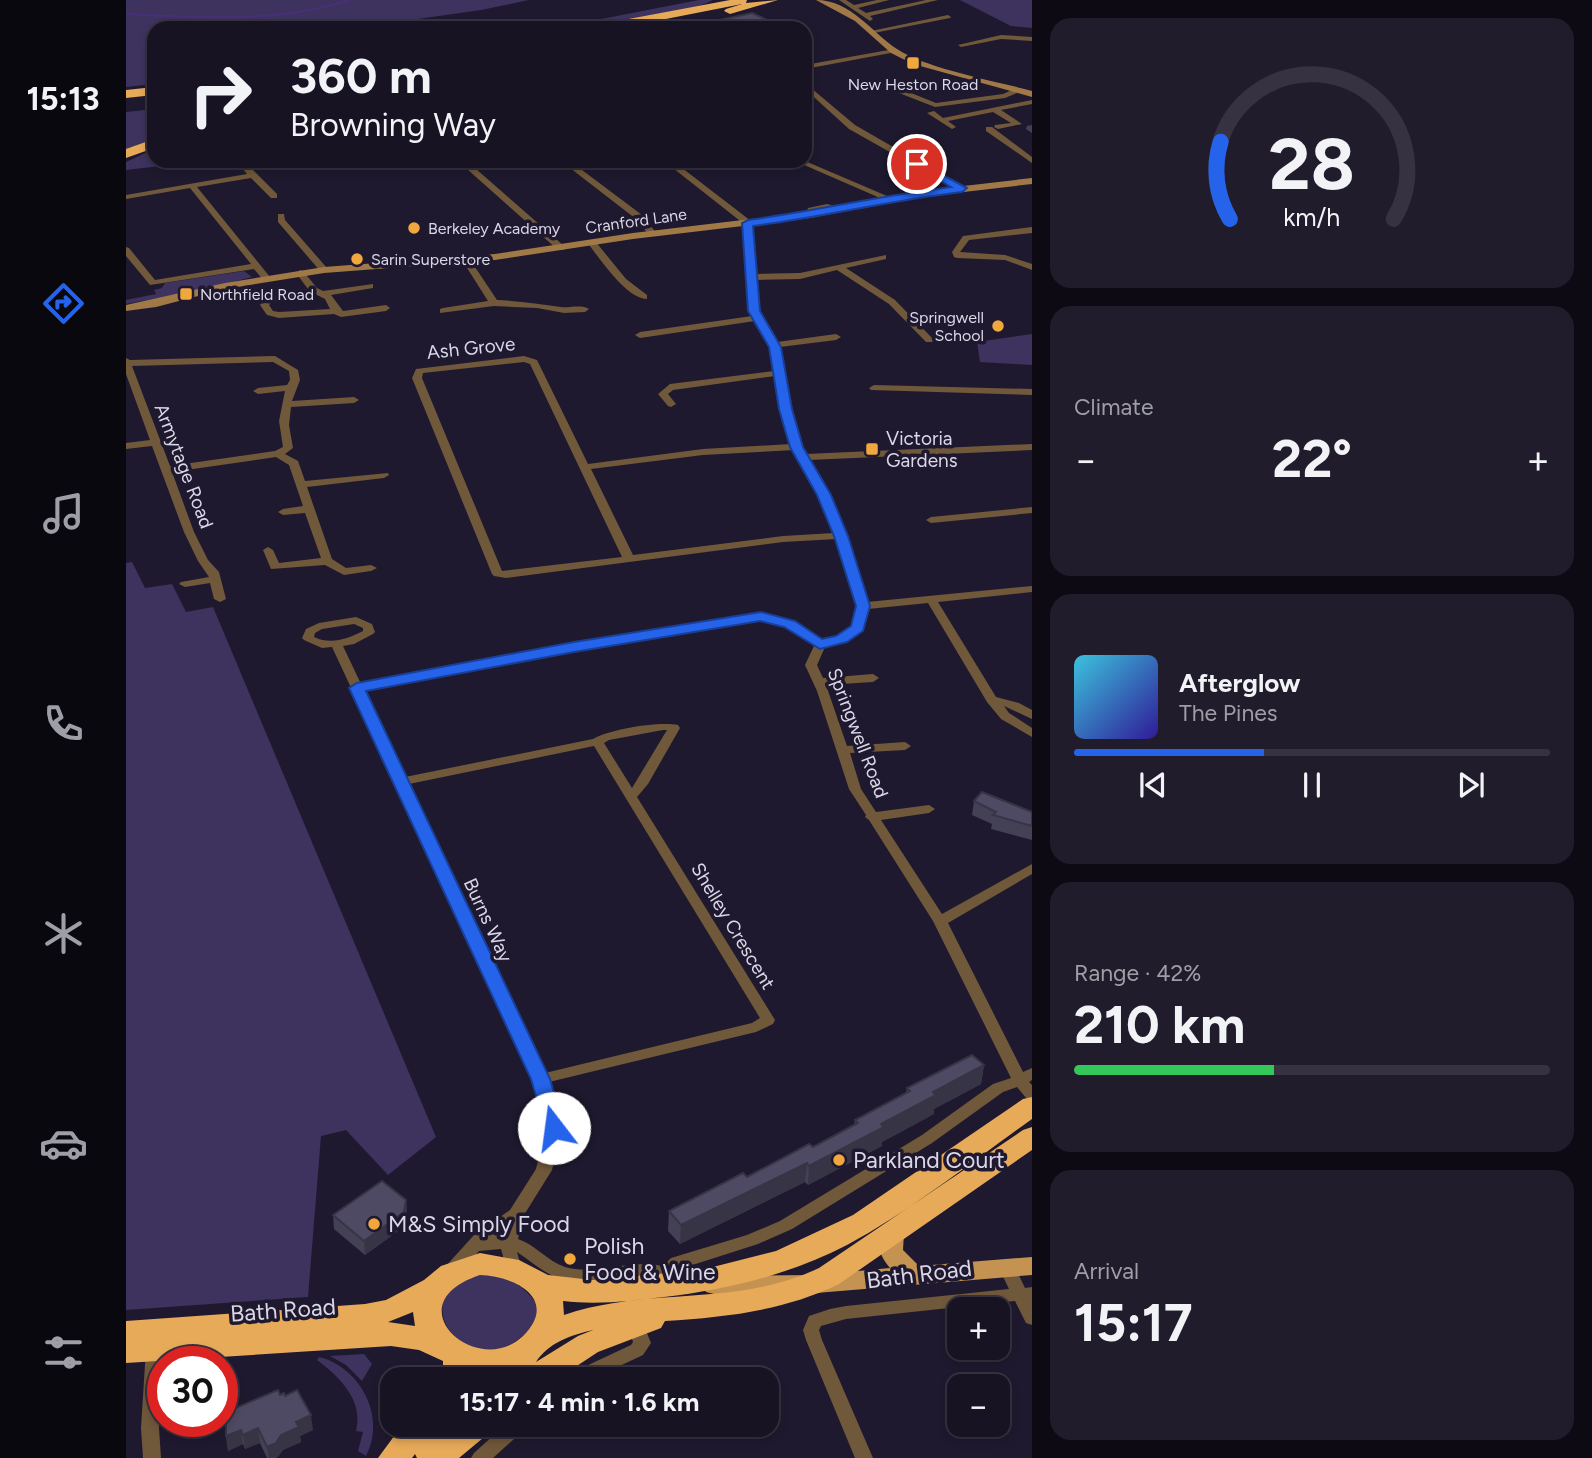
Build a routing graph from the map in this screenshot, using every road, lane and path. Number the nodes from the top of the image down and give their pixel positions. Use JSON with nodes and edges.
{"nodes":[{"id":1,"x":772,"y":0,"type":"edge"},
{"id":2,"x":820,"y":0,"type":"edge"},
{"id":3,"x":842,"y":0,"type":"edge"},
{"id":4,"x":886,"y":0,"type":"edge"},
{"id":5,"x":745,"y":1,"type":"edge"},
{"id":6,"x":935,"y":1,"type":"edge"},
{"id":7,"x":854,"y":7,"type":"junction"},
{"id":8,"x":948,"y":17,"type":"dead end"},
{"id":9,"x":639,"y":21,"type":"edge"},
{"id":10,"x":660,"y":21,"type":"edge"},
{"id":11,"x":687,"y":21,"type":"edge"},
{"id":12,"x":869,"y":24,"type":"junction"},
{"id":13,"x":1032,"y":39,"type":"edge"},
{"id":14,"x":962,"y":45,"type":"dead end"},
{"id":15,"x":894,"y":51,"type":"junction"},
{"id":16,"x":812,"y":66,"type":"edge"},
{"id":17,"x":812,"y":91,"type":"edge"},
{"id":18,"x":1016,"y":91,"type":"junction"},
{"id":19,"x":147,"y":92,"type":"edge"},
{"id":20,"x":903,"y":93,"type":"dead end"},
{"id":21,"x":126,"y":94,"type":"edge"},
{"id":22,"x":1032,"y":98,"type":"edge"},
{"id":23,"x":147,"y":100,"type":"edge"},
{"id":24,"x":126,"y":102,"type":"edge"},
{"id":25,"x":995,"y":110,"type":"junction"},
{"id":26,"x":931,"y":113,"type":"dead end"},
{"id":27,"x":942,"y":120,"type":"junction"},
{"id":28,"x":952,"y":127,"type":"dead end"},
{"id":29,"x":147,"y":146,"type":"edge"},
{"id":30,"x":126,"y":153,"type":"edge"},
{"id":31,"x":1032,"y":161,"type":"edge"},
{"id":32,"x":812,"y":166,"type":"edge"},
{"id":33,"x":247,"y":168,"type":"edge"},
{"id":34,"x":470,"y":168,"type":"edge"},
{"id":35,"x":574,"y":168,"type":"edge"},
{"id":36,"x":677,"y":168,"type":"edge"},
{"id":37,"x":253,"y":175,"type":"junction"},
{"id":38,"x":1032,"y":181,"type":"edge"},
{"id":39,"x":192,"y":185,"type":"junction"},
{"id":40,"x":962,"y":188,"type":"junction"},
{"id":41,"x":274,"y":196,"type":"dead end"},
{"id":42,"x":126,"y":197,"type":"edge"},
{"id":43,"x":890,"y":199,"type":"junction"},
{"id":44,"x":281,"y":216,"type":"dead end"},
{"id":45,"x":748,"y":223,"type":"junction"},
{"id":46,"x":1032,"y":230,"type":"edge"},
{"id":47,"x":653,"y":234,"type":"junction"},
{"id":48,"x":592,"y":243,"type":"junction"},
{"id":49,"x":561,"y":248,"type":"junction"},
{"id":50,"x":126,"y":250,"type":"edge"},
{"id":51,"x":883,"y":257,"type":"dead end"},
{"id":52,"x":466,"y":260,"type":"junction"},
{"id":53,"x":256,"y":266,"type":"junction"},
{"id":54,"x":838,"y":267,"type":"junction"},
{"id":55,"x":1032,"y":267,"type":"edge"},
{"id":56,"x":324,"y":270,"type":"junction"},
{"id":57,"x":300,"y":273,"type":"junction"},
{"id":58,"x":753,"y":277,"type":"junction"},
{"id":59,"x":267,"y":279,"type":"junction"},
{"id":60,"x":370,"y":286,"type":"dead end"},
{"id":61,"x":314,"y":290,"type":"junction"},
{"id":62,"x":325,"y":293,"type":"junction"},
{"id":63,"x":644,"y":297,"type":"dead end"},
{"id":64,"x":494,"y":303,"type":"junction"},
{"id":65,"x":126,"y":308,"type":"edge"},
{"id":66,"x":386,"y":308,"type":"dead end"},
{"id":67,"x":585,"y":309,"type":"dead end"},
{"id":68,"x":336,"y":311,"type":"junction"},
{"id":69,"x":443,"y":311,"type":"dead end"},
{"id":70,"x":757,"y":318,"type":"junction"},
{"id":71,"x":640,"y":335,"type":"dead end"},
{"id":72,"x":836,"y":337,"type":"dead end"},
{"id":73,"x":929,"y":340,"type":"dead end"},
{"id":74,"x":774,"y":345,"type":"junction"},
{"id":75,"x":282,"y":349,"type":"dead end"},
{"id":76,"x":275,"y":359,"type":"junction"},
{"id":77,"x":126,"y":362,"type":"edge"},
{"id":78,"x":780,"y":373,"type":"junction"},
{"id":79,"x":289,"y":388,"type":"junction"},
{"id":80,"x":874,"y":388,"type":"dead end"},
{"id":81,"x":258,"y":391,"type":"dead end"},
{"id":82,"x":1032,"y":392,"type":"edge"},
{"id":83,"x":354,"y":400,"type":"dead end"},
{"id":84,"x":289,"y":404,"type":"junction"},
{"id":85,"x":671,"y":404,"type":"dead end"},
{"id":86,"x":157,"y":442,"type":"junction"},
{"id":87,"x":126,"y":446,"type":"edge"},
{"id":88,"x":1032,"y":447,"type":"edge"},
{"id":89,"x":799,"y":452,"type":"junction"},
{"id":90,"x":278,"y":454,"type":"junction"},
{"id":91,"x":585,"y":467,"type":"junction"},
{"id":92,"x":168,"y":470,"type":"junction"},
{"id":93,"x":384,"y":475,"type":"dead end"},
{"id":94,"x":302,"y":485,"type":"junction"},
{"id":95,"x":309,"y":509,"type":"junction"},
{"id":96,"x":1032,"y":510,"type":"edge"},
{"id":97,"x":283,"y":512,"type":"dead end"},
{"id":98,"x":931,"y":520,"type":"dead end"},
{"id":99,"x":841,"y":536,"type":"junction"},
{"id":100,"x":268,"y":550,"type":"dead end"},
{"id":101,"x":629,"y":559,"type":"junction"},
{"id":102,"x":327,"y":561,"type":"junction"},
{"id":103,"x":371,"y":568,"type":"dead end"},
{"id":104,"x":215,"y":579,"type":"junction"},
{"id":105,"x":185,"y":584,"type":"dead end"},
{"id":106,"x":1032,"y":589,"type":"edge"},
{"id":107,"x":220,"y":599,"type":"dead end"},
{"id":108,"x":931,"y":599,"type":"junction"},
{"id":109,"x":863,"y":606,"type":"junction"},
{"id":110,"x":337,"y":645,"type":"dead end"},
{"id":111,"x":820,"y":645,"type":"junction"},
{"id":112,"x":873,"y":678,"type":"dead end"},
{"id":113,"x":819,"y":682,"type":"junction"},
{"id":114,"x":357,"y":688,"type":"junction"},
{"id":115,"x":991,"y":699,"type":"junction"},
{"id":116,"x":1032,"y":715,"type":"edge"},
{"id":117,"x":1032,"y":733,"type":"edge"},
{"id":118,"x":597,"y":742,"type":"junction"},
{"id":119,"x":905,"y":746,"type":"dead end"},
{"id":120,"x":841,"y":750,"type":"junction"},
{"id":121,"x":401,"y":782,"type":"junction"},
{"id":122,"x":632,"y":794,"type":"junction"},
{"id":123,"x":929,"y":809,"type":"dead end"},
{"id":124,"x":872,"y":817,"type":"junction"},
{"id":125,"x":1032,"y":868,"type":"edge"},
{"id":126,"x":940,"y":921,"type":"junction"},
{"id":127,"x":1026,"y":1077,"type":"edge"},
{"id":128,"x":541,"y":1079,"type":"junction"},
{"id":129,"x":1032,"y":1095,"type":"edge"},
{"id":130,"x":1032,"y":1106,"type":"edge"},
{"id":131,"x":1032,"y":1137,"type":"edge"},
{"id":132,"x":516,"y":1214,"type":"junction"},
{"id":133,"x":892,"y":1233,"type":"junction"},
{"id":134,"x":473,"y":1245,"type":"junction"},
{"id":135,"x":514,"y":1253,"type":"junction"},
{"id":136,"x":1032,"y":1266,"type":"edge"},
{"id":137,"x":1007,"y":1268,"type":"junction"},
{"id":138,"x":915,"y":1276,"type":"junction"},
{"id":139,"x":441,"y":1281,"type":"junction"},
{"id":140,"x":816,"y":1284,"type":"junction"},
{"id":141,"x":541,"y":1285,"type":"junction"},
{"id":142,"x":679,"y":1289,"type":"junction"},
{"id":143,"x":1025,"y":1294,"type":"edge"},
{"id":144,"x":1032,"y":1318,"type":"edge"},
{"id":145,"x":633,"y":1319,"type":"junction"},
{"id":146,"x":126,"y":1333,"type":"edge"},
{"id":147,"x":534,"y":1344,"type":"junction"},
{"id":148,"x":140,"y":1350,"type":"edge"},
{"id":149,"x":453,"y":1360,"type":"edge"},
{"id":150,"x":515,"y":1367,"type":"edge"},
{"id":151,"x":552,"y":1367,"type":"edge"},
{"id":152,"x":601,"y":1367,"type":"edge"},
{"id":153,"x":411,"y":1437,"type":"edge"},
{"id":154,"x":443,"y":1437,"type":"edge"},
{"id":155,"x":463,"y":1437,"type":"edge"},
{"id":156,"x":504,"y":1437,"type":"edge"},
{"id":157,"x":152,"y":1458,"type":"edge"},
{"id":158,"x":393,"y":1458,"type":"edge"},
{"id":159,"x":426,"y":1458,"type":"edge"},
{"id":160,"x":438,"y":1458,"type":"edge"},
{"id":161,"x":480,"y":1458,"type":"edge"},
{"id":162,"x":864,"y":1458,"type":"edge"}],
"edges":[{"from":1,"to":11,"type":"highway"},
{"from":2,"to":12,"type":"street"},
{"from":3,"to":7,"type":"street"},
{"from":4,"to":7,"type":"street"},
{"from":5,"to":9,"type":"highway"},
{"from":5,"to":10,"type":"highway"},
{"from":6,"to":12,"type":"street"},
{"from":7,"to":12,"type":"street"},
{"from":8,"to":12,"type":"street"},
{"from":12,"to":15,"type":"street"},
{"from":13,"to":14,"type":"street"},
{"from":15,"to":16,"type":"street"},
{"from":15,"to":18,"type":"street"},
{"from":17,"to":40,"type":"street"},
{"from":18,"to":20,"type":"street"},
{"from":18,"to":22,"type":"street"},
{"from":19,"to":21,"type":"highway"},
{"from":22,"to":25,"type":"street"},
{"from":23,"to":24,"type":"highway"},
{"from":25,"to":27,"type":"street"},
{"from":25,"to":31,"type":"street"},
{"from":26,"to":27,"type":"street"},
{"from":27,"to":28,"type":"street"},
{"from":29,"to":30,"type":"highway"},
{"from":32,"to":43,"type":"street"},
{"from":33,"to":37,"type":"street"},
{"from":34,"to":49,"type":"street"},
{"from":35,"to":47,"type":"street"},
{"from":36,"to":45,"type":"street"},
{"from":37,"to":39,"type":"street"},
{"from":37,"to":41,"type":"street"},
{"from":38,"to":40,"type":"street","name":"Cranford Lane"},
{"from":39,"to":42,"type":"street"},
{"from":39,"to":53,"type":"street"},
{"from":40,"to":43,"type":"street","name":"Cranford Lane"},
{"from":43,"to":45,"type":"street","name":"Cranford Lane"},
{"from":44,"to":56,"type":"street"},
{"from":45,"to":47,"type":"street","name":"Cranford Lane"},
{"from":45,"to":58,"type":"street"},
{"from":46,"to":55,"type":"street"},
{"from":47,"to":48,"type":"street","name":"Cranford Lane"},
{"from":48,"to":49,"type":"street","name":"Cranford Lane"},
{"from":48,"to":63,"type":"street"},
{"from":49,"to":52,"type":"street","name":"Cranford Lane"},
{"from":50,"to":53,"type":"street"},
{"from":51,"to":54,"type":"street"},
{"from":52,"to":56,"type":"street","name":"Cranford Lane"},
{"from":52,"to":64,"type":"street"},
{"from":53,"to":59,"type":"street"},
{"from":54,"to":58,"type":"street"},
{"from":54,"to":73,"type":"street"},
{"from":56,"to":57,"type":"street","name":"Cranford Lane"},
{"from":57,"to":59,"type":"street","name":"Cranford Lane"},
{"from":57,"to":61,"type":"street"},
{"from":58,"to":70,"type":"street"},
{"from":59,"to":65,"type":"street","name":"Cranford Lane"},
{"from":60,"to":62,"type":"street"},
{"from":61,"to":62,"type":"street"},
{"from":61,"to":68,"type":"street"},
{"from":62,"to":68,"type":"street"},
{"from":64,"to":67,"type":"street"},
{"from":64,"to":69,"type":"street"},
{"from":66,"to":68,"type":"street"},
{"from":70,"to":71,"type":"street"},
{"from":70,"to":74,"type":"street"},
{"from":72,"to":74,"type":"street"},
{"from":74,"to":78,"type":"street"},
{"from":75,"to":76,"type":"street"},
{"from":76,"to":77,"type":"street"},
{"from":76,"to":79,"type":"street"},
{"from":77,"to":86,"type":"street","name":"Armytage Road"},
{"from":78,"to":85,"type":"street"},
{"from":78,"to":89,"type":"street"},
{"from":79,"to":81,"type":"street"},
{"from":79,"to":84,"type":"street"},
{"from":80,"to":82,"type":"street"},
{"from":83,"to":84,"type":"street"},
{"from":84,"to":90,"type":"street"},
{"from":86,"to":87,"type":"street"},
{"from":86,"to":92,"type":"street","name":"Armytage Road"},
{"from":88,"to":89,"type":"street"},
{"from":89,"to":91,"type":"street"},
{"from":89,"to":99,"type":"street"},
{"from":90,"to":92,"type":"street"},
{"from":90,"to":94,"type":"street"},
{"from":91,"to":101,"type":"street","name":"Ash Grove"},
{"from":91,"to":101,"type":"street","name":"Ash Grove"},
{"from":92,"to":104,"type":"street","name":"Armytage Road"},
{"from":93,"to":94,"type":"street"},
{"from":94,"to":95,"type":"street"},
{"from":95,"to":97,"type":"street"},
{"from":95,"to":102,"type":"street"},
{"from":96,"to":98,"type":"street"},
{"from":99,"to":101,"type":"street","name":"Ash Grove"},
{"from":99,"to":109,"type":"street"},
{"from":100,"to":102,"type":"street"},
{"from":102,"to":103,"type":"street"},
{"from":104,"to":105,"type":"street"},
{"from":104,"to":107,"type":"street","name":"Armytage Road"},
{"from":106,"to":108,"type":"street"},
{"from":108,"to":109,"type":"street"},
{"from":108,"to":115,"type":"street"},
{"from":109,"to":111,"type":"street","name":"Springwell Road"},
{"from":110,"to":114,"type":"street","name":"Burns Way"},
{"from":111,"to":113,"type":"street","name":"Springwell Road"},
{"from":111,"to":114,"type":"street"},
{"from":112,"to":113,"type":"street"},
{"from":113,"to":120,"type":"street","name":"Springwell Road"},
{"from":114,"to":121,"type":"street","name":"Burns Way"},
{"from":115,"to":116,"type":"street"},
{"from":115,"to":117,"type":"street"},
{"from":118,"to":121,"type":"street"},
{"from":118,"to":122,"type":"street","name":"Shelley Crescent"},
{"from":118,"to":122,"type":"street"},
{"from":119,"to":120,"type":"street"},
{"from":120,"to":124,"type":"street","name":"Springwell Road"},
{"from":121,"to":128,"type":"street","name":"Burns Way"},
{"from":122,"to":128,"type":"street","name":"Shelley Crescent"},
{"from":123,"to":124,"type":"street"},
{"from":124,"to":126,"type":"street","name":"Springwell Road"},
{"from":125,"to":126,"type":"street"},
{"from":126,"to":127,"type":"street","name":"Springwell Road"},
{"from":127,"to":129,"type":"street","name":"Springwell Road"},
{"from":127,"to":142,"type":"street"},
{"from":128,"to":132,"type":"street","name":"Burns Way"},
{"from":130,"to":142,"type":"highway"},
{"from":131,"to":133,"type":"highway"},
{"from":132,"to":134,"type":"street","name":"Burns Way"},
{"from":132,"to":135,"type":"street","name":"Burns Way"},
{"from":133,"to":138,"type":"main road"},
{"from":133,"to":140,"type":"highway"},
{"from":134,"to":135,"type":"street"},
{"from":134,"to":139,"type":"street","name":"Burns Way"},
{"from":135,"to":139,"type":"highway"},
{"from":135,"to":141,"type":"highway"},
{"from":135,"to":142,"type":"street"},
{"from":136,"to":137,"type":"main road","name":"Bath Road"},
{"from":137,"to":138,"type":"main road","name":"Bath Road"},
{"from":137,"to":143,"type":"street"},
{"from":138,"to":140,"type":"main road","name":"Bath Road"},
{"from":139,"to":146,"type":"highway","name":"Bath Road"},
{"from":139,"to":149,"type":"highway"},
{"from":140,"to":142,"type":"highway","name":"Bath Road"},
{"from":141,"to":142,"type":"highway","name":"Bath Road"},
{"from":141,"to":147,"type":"highway"},
{"from":142,"to":145,"type":"highway"},
{"from":143,"to":144,"type":"street"},
{"from":143,"to":162,"type":"street","name":"Bath Road"},
{"from":145,"to":147,"type":"highway"},
{"from":145,"to":151,"type":"highway"},
{"from":145,"to":152,"type":"street"},
{"from":147,"to":149,"type":"highway"},
{"from":147,"to":150,"type":"highway"},
{"from":148,"to":149,"type":"highway","name":"Bath Road"},
{"from":148,"to":157,"type":"street"},
{"from":153,"to":158,"type":"highway"},
{"from":154,"to":159,"type":"highway"},
{"from":155,"to":160,"type":"highway"},
{"from":156,"to":161,"type":"street"}]}
